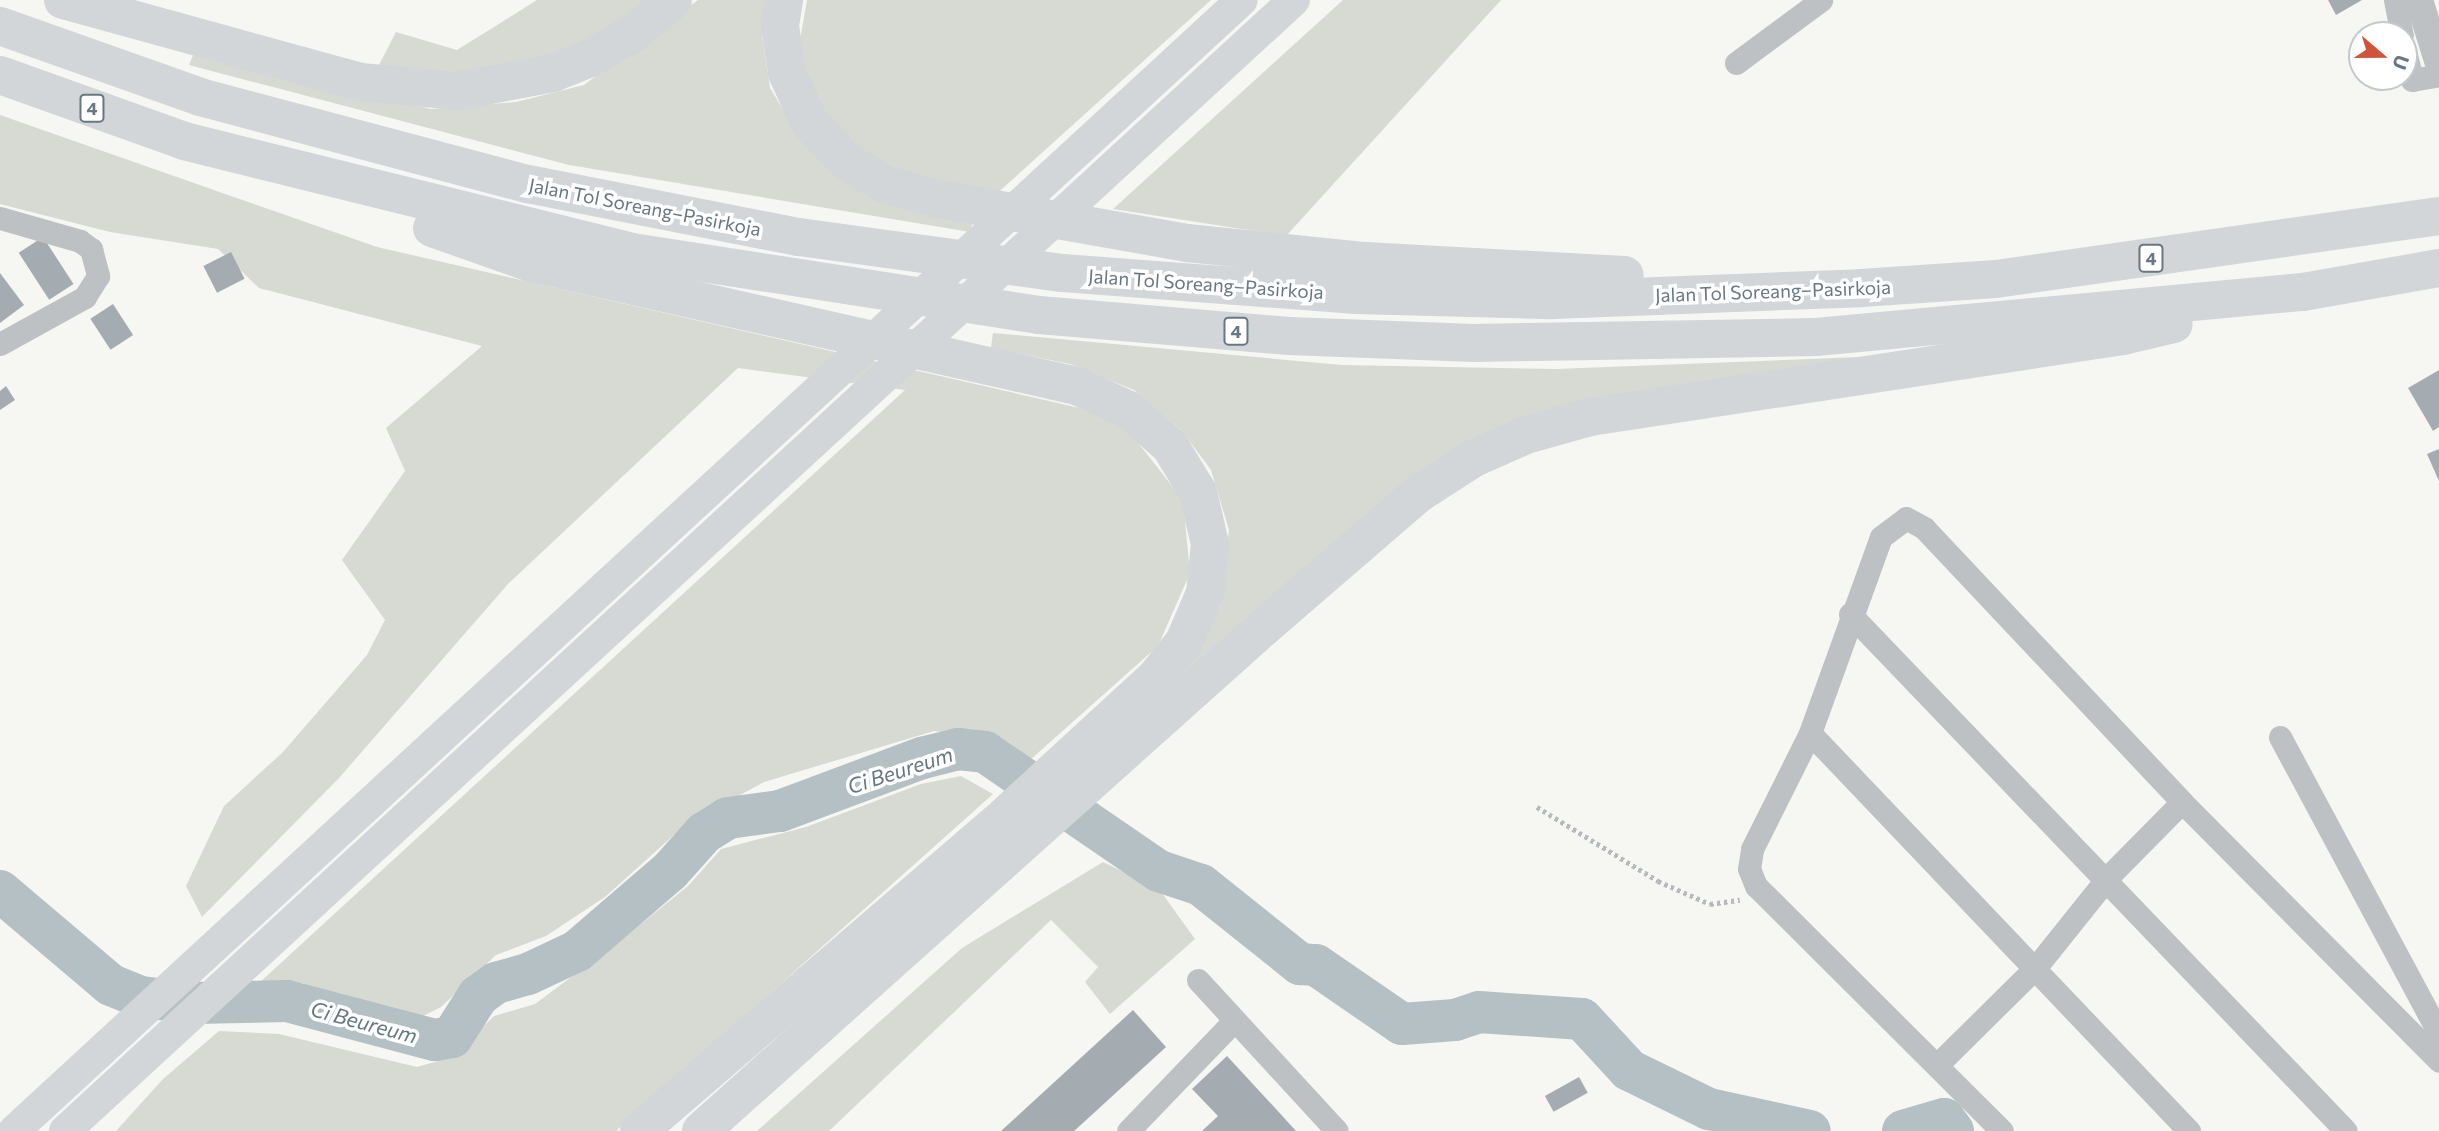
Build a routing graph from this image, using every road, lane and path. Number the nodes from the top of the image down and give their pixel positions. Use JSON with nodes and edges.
{"nodes":[{"id":1,"x":63,"y":0,"type":"edge"},
{"id":2,"x":673,"y":0,"type":"edge"},
{"id":3,"x":784,"y":0,"type":"edge"},
{"id":4,"x":1242,"y":0,"type":"edge"},
{"id":5,"x":1294,"y":0,"type":"edge"},
{"id":6,"x":1821,"y":0,"type":"edge"},
{"id":7,"x":2395,"y":0,"type":"edge"},
{"id":8,"x":2419,"y":0,"type":"edge"},
{"id":9,"x":2399,"y":21,"type":"edge"},
{"id":10,"x":0,"y":26,"type":"edge"},
{"id":11,"x":1736,"y":63,"type":"dead end"},
{"id":12,"x":2438,"y":66,"type":"edge"},
{"id":13,"x":0,"y":75,"type":"edge"},
{"id":14,"x":2418,"y":77,"type":"edge"},
{"id":15,"x":184,"y":141,"type":"junction"},
{"id":16,"x":2439,"y":216,"type":"edge"},
{"id":17,"x":0,"y":218,"type":"edge"},
{"id":18,"x":2439,"y":268,"type":"edge"},
{"id":19,"x":1861,"y":288,"type":"junction"},
{"id":20,"x":2303,"y":292,"type":"junction"},
{"id":21,"x":0,"y":344,"type":"edge"},
{"id":22,"x":1850,"y":614,"type":"junction"},
{"id":23,"x":1810,"y":733,"type":"junction"},
{"id":24,"x":2280,"y":737,"type":"dead end"},
{"id":25,"x":1107,"y":746,"type":"junction"},
{"id":26,"x":2182,"y":803,"type":"junction"},
{"id":27,"x":1537,"y":807,"type":"dead end"},
{"id":28,"x":1009,"y":833,"type":"junction"},
{"id":29,"x":2108,"y":877,"type":"junction"},
{"id":30,"x":1756,"y":886,"type":"junction"},
{"id":31,"x":2036,"y":967,"type":"junction"},
{"id":32,"x":1198,"y":980,"type":"dead end"},
{"id":33,"x":1234,"y":1021,"type":"junction"},
{"id":34,"x":2439,"y":1033,"type":"edge"},
{"id":35,"x":2439,"y":1061,"type":"edge"},
{"id":36,"x":1938,"y":1064,"type":"junction"},
{"id":37,"x":14,"y":1131,"type":"edge"},
{"id":38,"x":65,"y":1131,"type":"edge"},
{"id":39,"x":639,"y":1131,"type":"edge"},
{"id":40,"x":701,"y":1131,"type":"edge"},
{"id":41,"x":1128,"y":1131,"type":"edge"},
{"id":42,"x":1337,"y":1131,"type":"edge"},
{"id":43,"x":2002,"y":1131,"type":"edge"},
{"id":44,"x":2189,"y":1131,"type":"edge"},
{"id":45,"x":2346,"y":1131,"type":"edge"}],
"edges":[{"from":1,"to":2,"type":"highway"},
{"from":3,"to":19,"type":"highway"},
{"from":4,"to":37,"type":"main road"},
{"from":5,"to":38,"type":"main road"},
{"from":6,"to":11,"type":"street"},
{"from":7,"to":9,"type":"street"},
{"from":8,"to":12,"type":"street"},
{"from":10,"to":19,"type":"highway","name":"Jalan Tol Soreang–Pasirkoja","number":"4"},
{"from":12,"to":14,"type":"street"},
{"from":13,"to":15,"type":"highway","number":"4"},
{"from":15,"to":20,"type":"highway","number":"4"},
{"from":15,"to":25,"type":"highway"},
{"from":16,"to":19,"type":"highway","name":"Jalan Tol Soreang–Pasirkoja","number":"4"},
{"from":17,"to":21,"type":"street"},
{"from":18,"to":20,"type":"highway","number":"4"},
{"from":20,"to":25,"type":"highway"},
{"from":22,"to":23,"type":"street"},
{"from":22,"to":26,"type":"street"},
{"from":22,"to":29,"type":"street"},
{"from":23,"to":30,"type":"street"},
{"from":23,"to":31,"type":"street"},
{"from":24,"to":34,"type":"street"},
{"from":25,"to":28,"type":"highway"},
{"from":26,"to":29,"type":"street"},
{"from":26,"to":35,"type":"street"},
{"from":27,"to":30,"type":"path"},
{"from":28,"to":39,"type":"highway"},
{"from":28,"to":40,"type":"highway"},
{"from":29,"to":31,"type":"street"},
{"from":29,"to":45,"type":"street"},
{"from":30,"to":36,"type":"street"},
{"from":31,"to":36,"type":"street"},
{"from":31,"to":44,"type":"street"},
{"from":32,"to":33,"type":"street"},
{"from":33,"to":41,"type":"street"},
{"from":33,"to":42,"type":"street"},
{"from":36,"to":43,"type":"street"}]}
